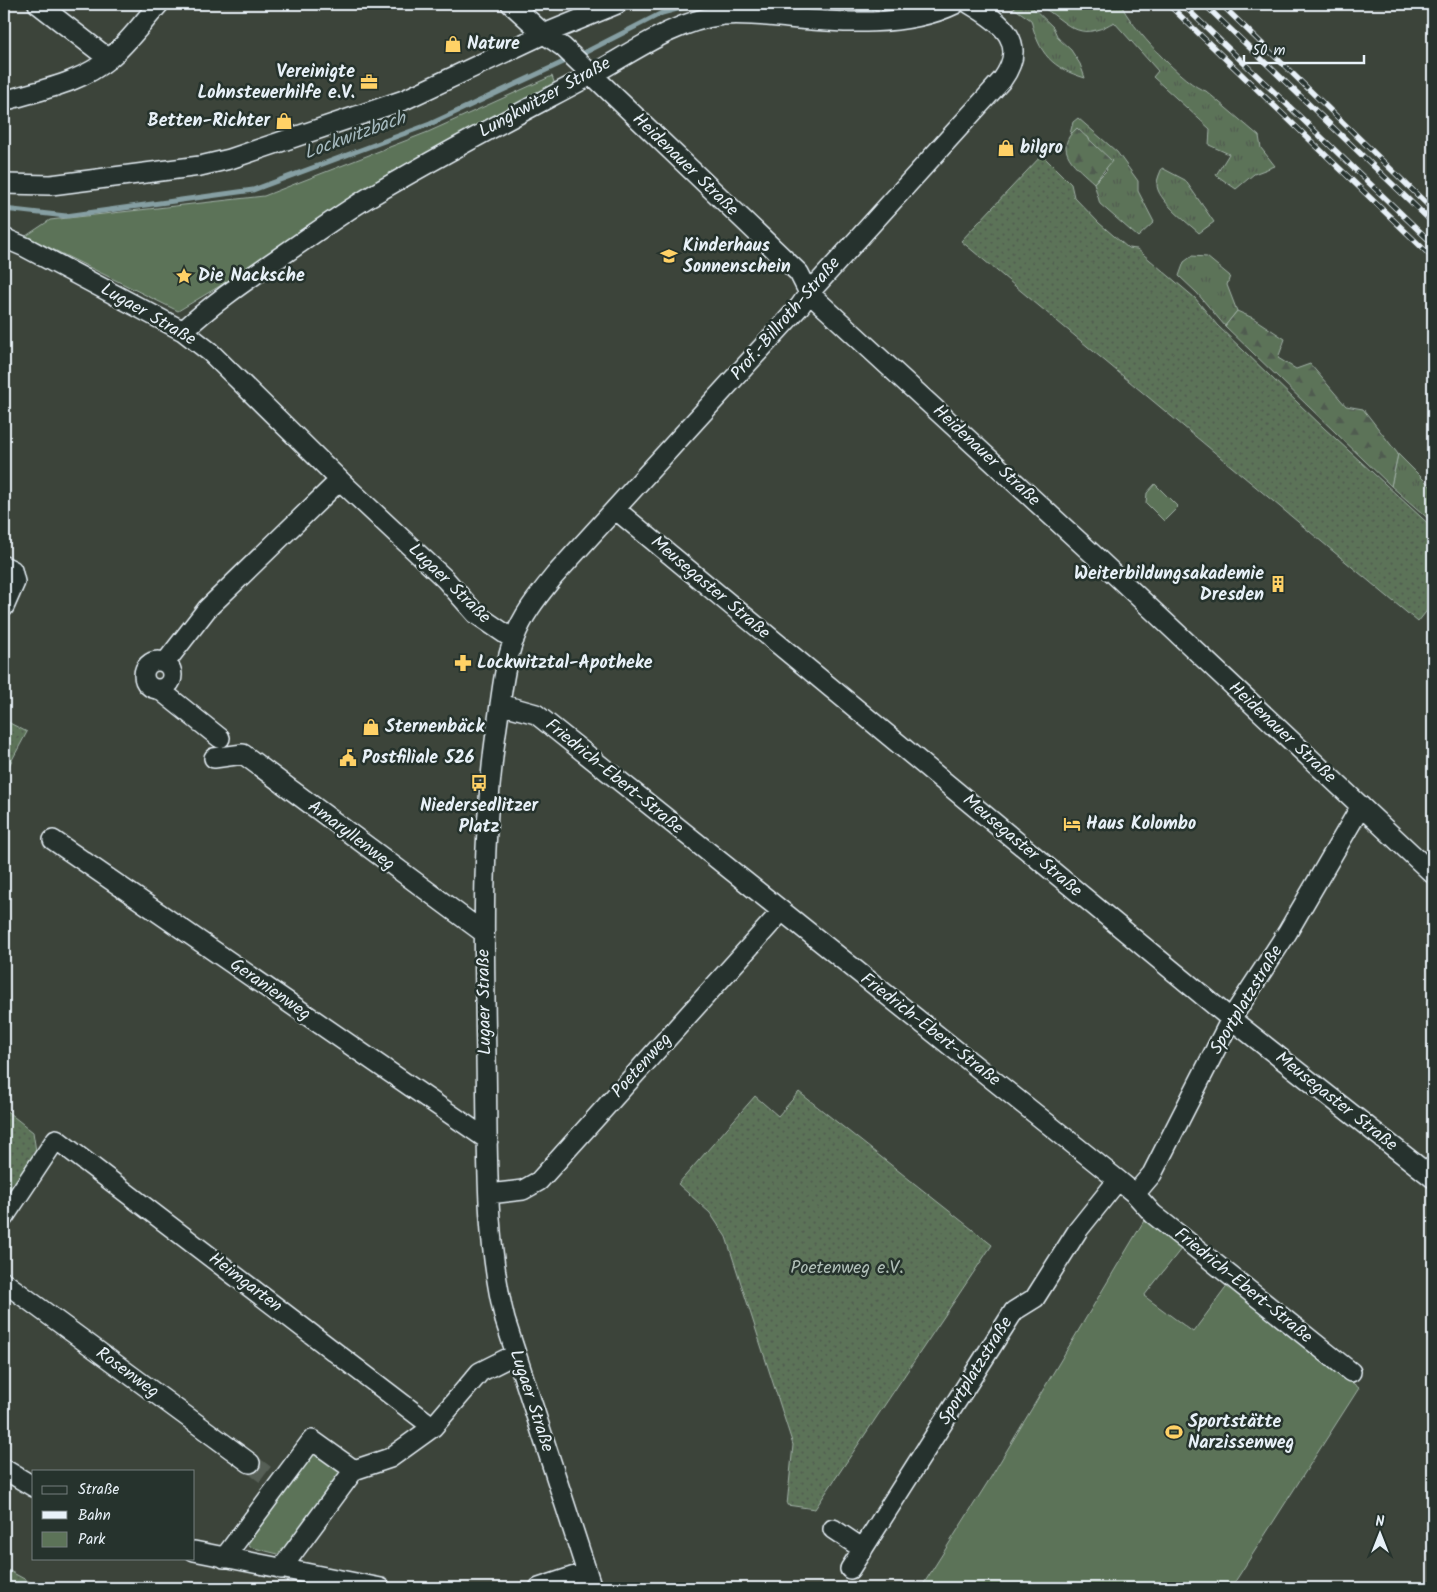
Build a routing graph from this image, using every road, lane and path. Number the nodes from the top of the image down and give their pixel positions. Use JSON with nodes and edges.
{"nodes":[{"id":1,"x":38,"y":4,"type":"edge"},
{"id":2,"x":159,"y":4,"type":"edge"},
{"id":3,"x":511,"y":4,"type":"edge"},
{"id":4,"x":617,"y":4,"type":"edge"},
{"id":5,"x":954,"y":4,"type":"edge"},
{"id":6,"x":970,"y":4,"type":"edge"},
{"id":7,"x":544,"y":34,"type":"junction"},
{"id":8,"x":109,"y":59,"type":"junction"},
{"id":9,"x":588,"y":71,"type":"junction"},
{"id":10,"x":4,"y":101,"type":"edge"},
{"id":11,"x":4,"y":184,"type":"edge"},
{"id":12,"x":4,"y":238,"type":"edge"},
{"id":13,"x":809,"y":292,"type":"junction"},
{"id":14,"x":183,"y":331,"type":"junction"},
{"id":15,"x":340,"y":480,"type":"junction"},
{"id":16,"x":615,"y":509,"type":"junction"},
{"id":17,"x":4,"y":566,"type":"edge"},
{"id":18,"x":4,"y":607,"type":"edge"},
{"id":19,"x":514,"y":640,"type":"junction"},
{"id":20,"x":500,"y":704,"type":"junction"},
{"id":21,"x":220,"y":738,"type":"dead end"},
{"id":22,"x":214,"y":758,"type":"dead end"},
{"id":23,"x":1361,"y":806,"type":"junction"},
{"id":24,"x":52,"y":840,"type":"dead end"},
{"id":25,"x":1433,"y":874,"type":"edge"},
{"id":26,"x":781,"y":912,"type":"junction"},
{"id":27,"x":484,"y":933,"type":"junction"},
{"id":28,"x":1231,"y":1019,"type":"junction"},
{"id":29,"x":488,"y":1140,"type":"junction"},
{"id":30,"x":1433,"y":1178,"type":"edge"},
{"id":31,"x":1118,"y":1180,"type":"junction"},
{"id":32,"x":488,"y":1194,"type":"junction"},
{"id":33,"x":1135,"y":1194,"type":"junction"},
{"id":34,"x":4,"y":1217,"type":"edge"},
{"id":35,"x":4,"y":1282,"type":"edge"},
{"id":36,"x":516,"y":1354,"type":"junction"},
{"id":37,"x":1351,"y":1372,"type":"dead end"},
{"id":38,"x":433,"y":1426,"type":"junction"},
{"id":39,"x":250,"y":1463,"type":"tunnel mouth"},
{"id":40,"x":4,"y":1469,"type":"edge"},
{"id":41,"x":354,"y":1470,"type":"junction"},
{"id":42,"x":32,"y":1486,"type":"edge"},
{"id":43,"x":833,"y":1529,"type":"dead end"},
{"id":44,"x":863,"y":1549,"type":"junction"},
{"id":45,"x":195,"y":1551,"type":"edge"},
{"id":46,"x":224,"y":1558,"type":"junction"},
{"id":47,"x":281,"y":1568,"type":"junction"},
{"id":48,"x":850,"y":1569,"type":"dead end"},
{"id":49,"x":589,"y":1580,"type":"edge"},
{"id":50,"x":381,"y":1588,"type":"edge"},
{"id":51,"x":539,"y":1588,"type":"edge"}],
"edges":[{"from":1,"to":8,"type":"street"},
{"from":2,"to":8,"type":"street"},
{"from":3,"to":7,"type":"street","name":"Heidenauer Straße"},
{"from":4,"to":7,"type":"street"},
{"from":5,"to":9,"type":"street","name":"Lungkwitzer Straße"},
{"from":6,"to":13,"type":"street","name":"Prof.-Billroth-Straße"},
{"from":7,"to":9,"type":"street","name":"Heidenauer Straße"},
{"from":7,"to":11,"type":"street"},
{"from":8,"to":10,"type":"street"},
{"from":9,"to":13,"type":"street","name":"Heidenauer Straße"},
{"from":9,"to":14,"type":"street","name":"Lungkwitzer Straße"},
{"from":12,"to":14,"type":"street","name":"Lugaer Straße"},
{"from":13,"to":16,"type":"street","name":"Prof.-Billroth-Straße"},
{"from":13,"to":23,"type":"street","name":"Heidenauer Straße"},
{"from":14,"to":15,"type":"street","name":"Lugaer Straße"},
{"from":15,"to":19,"type":"street","name":"Lugaer Straße"},
{"from":15,"to":21,"type":"street"},
{"from":16,"to":19,"type":"street","name":"Prof.-Billroth-Straße"},
{"from":16,"to":28,"type":"street","name":"Meusegaster Straße"},
{"from":17,"to":18,"type":"street"},
{"from":19,"to":20,"type":"street","name":"Lugaer Straße"},
{"from":20,"to":26,"type":"street","name":"Friedrich-Ebert-Straße"},
{"from":20,"to":27,"type":"street","name":"Lugaer Straße"},
{"from":22,"to":27,"type":"street","name":"Amaryllenweg"},
{"from":23,"to":25,"type":"street","name":"Heidenauer Straße"},
{"from":23,"to":28,"type":"street","name":"Sportplatzstraße"},
{"from":24,"to":29,"type":"street","name":"Geranienweg"},
{"from":26,"to":31,"type":"street","name":"Friedrich-Ebert-Straße"},
{"from":26,"to":32,"type":"street","name":"Poetenweg"},
{"from":27,"to":29,"type":"street","name":"Lugaer Straße"},
{"from":28,"to":30,"type":"street","name":"Meusegaster Straße"},
{"from":28,"to":33,"type":"street","name":"Sportplatzstraße"},
{"from":29,"to":32,"type":"street","name":"Lugaer Straße"},
{"from":31,"to":33,"type":"street","name":"Friedrich-Ebert-Straße"},
{"from":31,"to":44,"type":"street","name":"Sportplatzstraße"},
{"from":32,"to":36,"type":"street","name":"Lugaer Straße"},
{"from":33,"to":37,"type":"street","name":"Friedrich-Ebert-Straße"},
{"from":34,"to":38,"type":"street","name":"Heimgarten"},
{"from":35,"to":39,"type":"street","name":"Rosenweg"},
{"from":36,"to":38,"type":"street"},
{"from":36,"to":49,"type":"street","name":"Lugaer Straße"},
{"from":38,"to":41,"type":"street"},
{"from":40,"to":42,"type":"street"},
{"from":41,"to":46,"type":"street"},
{"from":41,"to":47,"type":"street"},
{"from":43,"to":44,"type":"street"},
{"from":44,"to":48,"type":"street","name":"Sportplatzstraße"},
{"from":45,"to":46,"type":"street"},
{"from":46,"to":47,"type":"street"},
{"from":47,"to":50,"type":"street"},
{"from":49,"to":51,"type":"street"}]}
